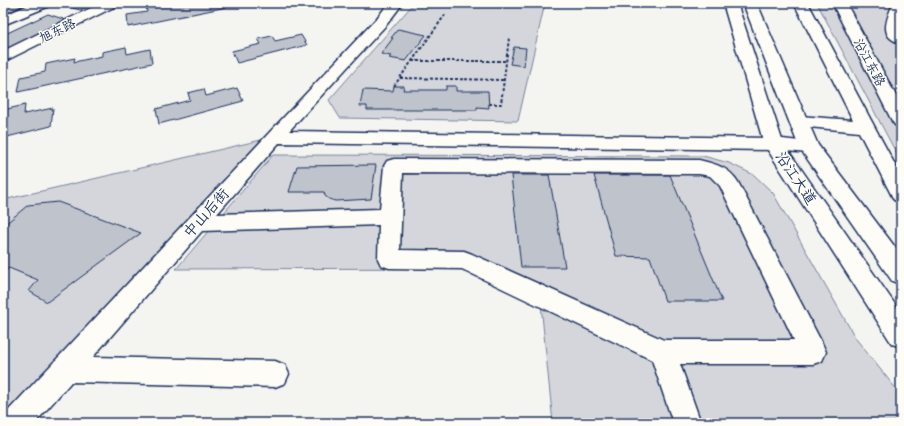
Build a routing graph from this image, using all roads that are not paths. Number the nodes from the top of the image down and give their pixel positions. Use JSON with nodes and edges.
{"nodes":[{"id":1,"x":40,"y":3,"type":"edge"},
{"id":2,"x":111,"y":3,"type":"edge"},
{"id":3,"x":396,"y":3,"type":"edge"},
{"id":4,"x":730,"y":3,"type":"edge"},
{"id":5,"x":750,"y":3,"type":"edge"},
{"id":6,"x":800,"y":3,"type":"edge"},
{"id":7,"x":839,"y":3,"type":"edge"},
{"id":8,"x":898,"y":3,"type":"edge"},
{"id":9,"x":3,"y":21,"type":"edge"},
{"id":10,"x":901,"y":40,"type":"edge"},
{"id":11,"x":3,"y":58,"type":"edge"},
{"id":12,"x":799,"y":121,"type":"junction"},
{"id":13,"x":901,"y":121,"type":"edge"},
{"id":14,"x":865,"y":127,"type":"junction"},
{"id":15,"x":274,"y":137,"type":"junction"},
{"id":16,"x":774,"y":144,"type":"junction"},
{"id":17,"x":810,"y":147,"type":"junction"},
{"id":18,"x":901,"y":195,"type":"edge"},
{"id":19,"x":390,"y":217,"type":"junction"},
{"id":20,"x":197,"y":223,"type":"junction"},
{"id":21,"x":901,"y":274,"type":"edge"},
{"id":22,"x":901,"y":335,"type":"edge"},
{"id":23,"x":663,"y":352,"type":"junction"},
{"id":24,"x":64,"y":369,"type":"junction"},
{"id":25,"x":275,"y":374,"type":"dead end"},
{"id":26,"x":16,"y":423,"type":"edge"},
{"id":27,"x":687,"y":423,"type":"edge"}],
"edges":[{"from":1,"to":9,"type":"street"},
{"from":2,"to":11,"type":"street","name":"旭东路"},
{"from":3,"to":15,"type":"street","name":"中山后街"},
{"from":4,"to":16,"type":"main road","name":"沿江大道"},
{"from":5,"to":12,"type":"main road","name":"沿江大道"},
{"from":6,"to":14,"type":"street"},
{"from":7,"to":13,"type":"street","name":"沿江东路"},
{"from":8,"to":10,"type":"street"},
{"from":12,"to":14,"type":"street"},
{"from":12,"to":17,"type":"main road","name":"沿江大道"},
{"from":14,"to":18,"type":"street"},
{"from":15,"to":16,"type":"street"},
{"from":15,"to":20,"type":"street","name":"中山后街"},
{"from":16,"to":17,"type":"street"},
{"from":16,"to":22,"type":"main road","name":"沿江大道"},
{"from":17,"to":21,"type":"main road","name":"沿江大道"},
{"from":19,"to":20,"type":"street"},
{"from":19,"to":23,"type":"street"},
{"from":19,"to":23,"type":"street"},
{"from":20,"to":24,"type":"street","name":"中山后街"},
{"from":23,"to":27,"type":"street"},
{"from":24,"to":25,"type":"street"},
{"from":24,"to":26,"type":"street","name":"中山后街"}]}
